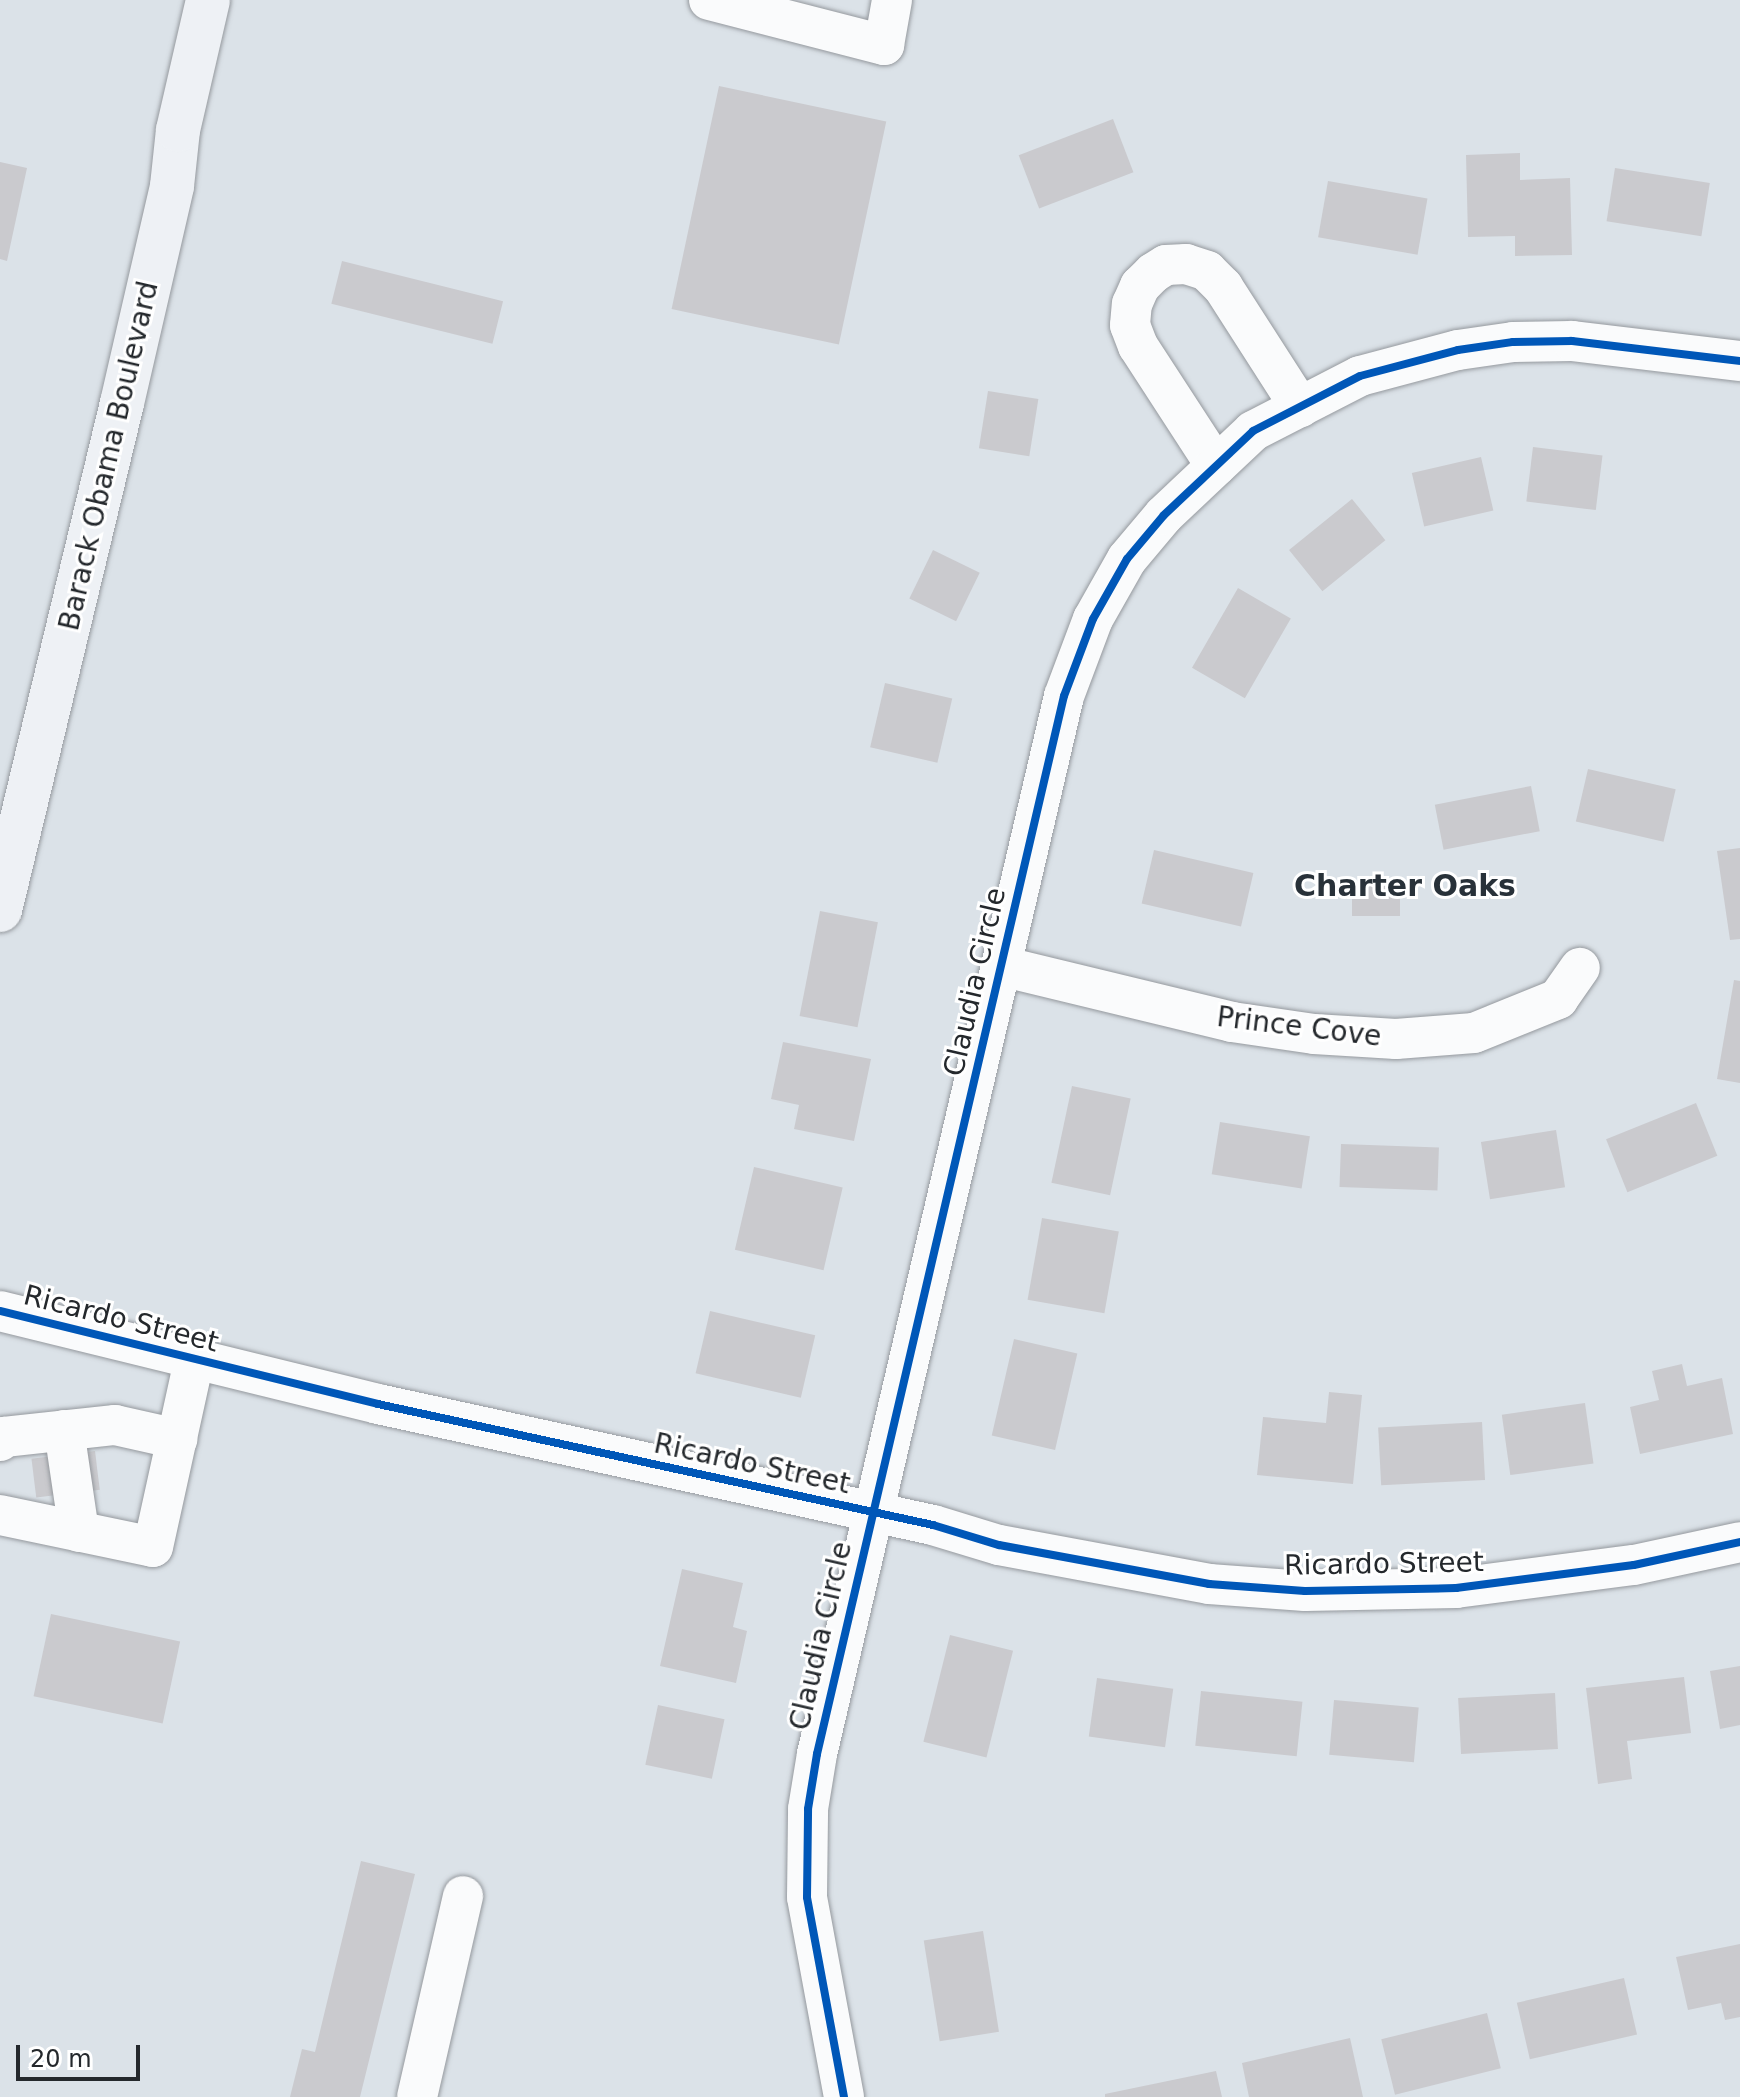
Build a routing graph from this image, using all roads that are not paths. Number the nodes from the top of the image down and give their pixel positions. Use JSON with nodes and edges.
{"nodes":[{"id":1,"x":208,"y":0,"type":"edge"},
{"id":2,"x":709,"y":0,"type":"edge"},
{"id":3,"x":892,"y":0,"type":"edge"},
{"id":4,"x":1740,"y":361,"type":"edge"},
{"id":5,"x":1300,"y":407,"type":"junction"},
{"id":6,"x":1216,"y":466,"type":"junction"},
{"id":7,"x":0,"y":910,"type":"edge"},
{"id":8,"x":1001,"y":966,"type":"junction"},
{"id":9,"x":1580,"y":968,"type":"dead end"},
{"id":10,"x":0,"y":1311,"type":"edge"},
{"id":11,"x":194,"y":1361,"type":"junction"},
{"id":12,"x":64,"y":1430,"type":"junction"},
{"id":13,"x":177,"y":1439,"type":"junction"},
{"id":14,"x":0,"y":1441,"type":"edge"},
{"id":15,"x":872,"y":1512,"type":"junction"},
{"id":16,"x":0,"y":1515,"type":"edge"},
{"id":17,"x":79,"y":1532,"type":"junction"},
{"id":18,"x":1740,"y":1542,"type":"edge"},
{"id":19,"x":463,"y":1896,"type":"dead end"},
{"id":20,"x":417,"y":2097,"type":"edge"},
{"id":21,"x":844,"y":2097,"type":"edge"}],
"edges":[{"from":1,"to":7,"type":"main road","name":"Barack Obama Boulevard"},
{"from":2,"to":3,"type":"street"},
{"from":4,"to":5,"type":"street","name":"Claudia Circle"},
{"from":5,"to":6,"type":"street","name":"Claudia Circle"},
{"from":5,"to":6,"type":"street"},
{"from":6,"to":8,"type":"street","name":"Claudia Circle"},
{"from":8,"to":9,"type":"street","name":"Prince Cove"},
{"from":8,"to":15,"type":"street","name":"Claudia Circle"},
{"from":10,"to":11,"type":"street","name":"Ricardo Street"},
{"from":11,"to":13,"type":"street"},
{"from":11,"to":15,"type":"street","name":"Ricardo Street"},
{"from":12,"to":13,"type":"street"},
{"from":12,"to":14,"type":"street"},
{"from":12,"to":17,"type":"street"},
{"from":13,"to":17,"type":"street"},
{"from":15,"to":18,"type":"street","name":"Ricardo Street"},
{"from":15,"to":21,"type":"street","name":"Claudia Circle"},
{"from":16,"to":17,"type":"street"},
{"from":19,"to":20,"type":"street"}]}
